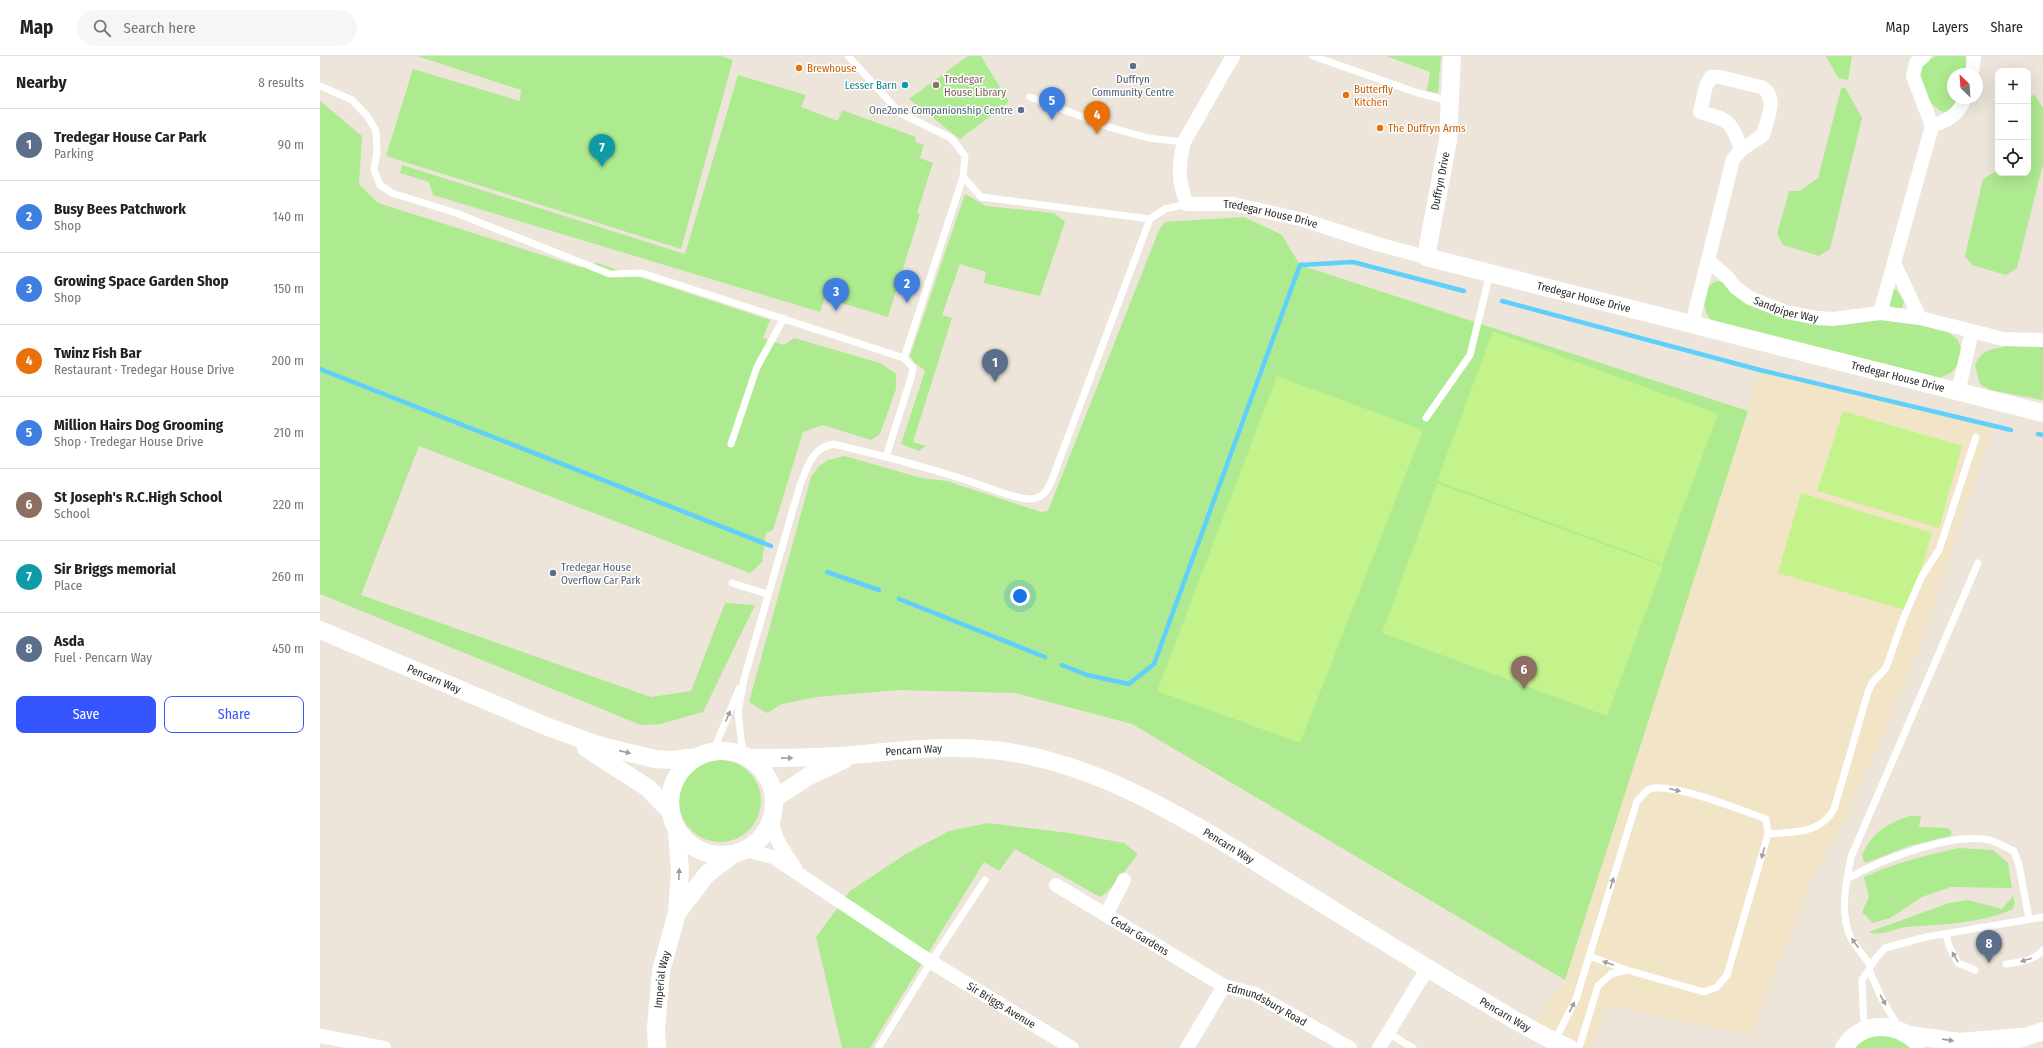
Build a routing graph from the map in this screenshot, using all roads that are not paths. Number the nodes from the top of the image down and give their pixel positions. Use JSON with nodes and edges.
{"nodes":[{"id":1,"x":848,"y":56,"type":"edge"},
{"id":2,"x":1233,"y":56,"type":"edge"},
{"id":3,"x":1313,"y":56,"type":"edge"},
{"id":4,"x":1452,"y":56,"type":"edge"},
{"id":5,"x":1924,"y":56,"type":"edge"},
{"id":6,"x":1974,"y":56,"type":"edge"},
{"id":7,"x":1973,"y":68,"type":"edge"},
{"id":8,"x":320,"y":86,"type":"edge"},
{"id":9,"x":1030,"y":97,"type":"dead end"},
{"id":10,"x":1451,"y":101,"type":"junction"},
{"id":11,"x":1963,"y":104,"type":"edge"},
{"id":12,"x":1932,"y":126,"type":"junction"},
{"id":13,"x":1184,"y":142,"type":"junction"},
{"id":14,"x":1741,"y":150,"type":"junction"},
{"id":15,"x":963,"y":177,"type":"junction"},
{"id":16,"x":1187,"y":204,"type":"junction"},
{"id":17,"x":1150,"y":219,"type":"junction"},
{"id":18,"x":1426,"y":257,"type":"junction"},
{"id":19,"x":1708,"y":260,"type":"junction"},
{"id":20,"x":1894,"y":263,"type":"junction"},
{"id":21,"x":1490,"y":273,"type":"junction"},
{"id":22,"x":1880,"y":313,"type":"junction"},
{"id":23,"x":784,"y":318,"type":"junction"},
{"id":24,"x":1920,"y":318,"type":"junction"},
{"id":25,"x":1692,"y":324,"type":"junction"},
{"id":26,"x":1972,"y":332,"type":"junction"},
{"id":27,"x":2043,"y":340,"type":"edge"},
{"id":28,"x":904,"y":358,"type":"junction"},
{"id":29,"x":1958,"y":393,"type":"junction"},
{"id":30,"x":2043,"y":413,"type":"edge"},
{"id":31,"x":1426,"y":418,"type":"dead end"},
{"id":32,"x":1976,"y":437,"type":"dead end"},
{"id":33,"x":731,"y":444,"type":"dead end"},
{"id":34,"x":886,"y":457,"type":"junction"},
{"id":35,"x":1978,"y":563,"type":"dead end"},
{"id":36,"x":732,"y":583,"type":"dead end"},
{"id":37,"x":767,"y":594,"type":"junction"},
{"id":38,"x":320,"y":630,"type":"edge"},
{"id":39,"x":744,"y":679,"type":"junction"},
{"id":40,"x":548,"y":728,"type":"junction"},
{"id":41,"x":705,"y":754,"type":"junction"},
{"id":42,"x":854,"y":754,"type":"junction"},
{"id":43,"x":746,"y":756,"type":"junction"},
{"id":44,"x":775,"y":798,"type":"junction"},
{"id":45,"x":670,"y":811,"type":"junction"},
{"id":46,"x":772,"y":819,"type":"junction"},
{"id":47,"x":678,"y":831,"type":"junction"},
{"id":48,"x":1768,"y":834,"type":"junction"},
{"id":49,"x":739,"y":852,"type":"junction"},
{"id":50,"x":798,"y":873,"type":"junction"},
{"id":51,"x":1847,"y":879,"type":"junction"},
{"id":52,"x":984,"y":880,"type":"dead end"},
{"id":53,"x":1124,"y":880,"type":"dead end"},
{"id":54,"x":1056,"y":885,"type":"dead end"},
{"id":55,"x":677,"y":913,"type":"junction"},
{"id":56,"x":1106,"y":915,"type":"junction"},
{"id":57,"x":2043,"y":917,"type":"edge"},
{"id":58,"x":2029,"y":919,"type":"junction"},
{"id":59,"x":1946,"y":934,"type":"junction"},
{"id":60,"x":2043,"y":950,"type":"edge"},
{"id":61,"x":1589,"y":956,"type":"junction"},
{"id":62,"x":931,"y":962,"type":"junction"},
{"id":63,"x":2006,"y":964,"type":"dead end"},
{"id":64,"x":1870,"y":968,"type":"junction"},
{"id":65,"x":1427,"y":969,"type":"junction"},
{"id":66,"x":1627,"y":970,"type":"junction"},
{"id":67,"x":1975,"y":970,"type":"dead end"},
{"id":68,"x":1224,"y":986,"type":"junction"},
{"id":69,"x":1864,"y":1031,"type":"junction"},
{"id":70,"x":2043,"y":1031,"type":"edge"},
{"id":71,"x":1905,"y":1032,"type":"junction"},
{"id":72,"x":1388,"y":1033,"type":"junction"},
{"id":73,"x":320,"y":1036,"type":"edge"},
{"id":74,"x":2020,"y":1037,"type":"junction"},
{"id":75,"x":1562,"y":1045,"type":"edge"},
{"id":76,"x":1844,"y":1047,"type":"edge"},
{"id":77,"x":384,"y":1048,"type":"edge"},
{"id":78,"x":657,"y":1048,"type":"edge"},
{"id":79,"x":878,"y":1048,"type":"edge"},
{"id":80,"x":1072,"y":1048,"type":"edge"},
{"id":81,"x":1187,"y":1048,"type":"edge"},
{"id":82,"x":1350,"y":1048,"type":"edge"},
{"id":83,"x":1379,"y":1048,"type":"edge"},
{"id":84,"x":1413,"y":1048,"type":"edge"},
{"id":85,"x":1579,"y":1048,"type":"edge"},
{"id":86,"x":1922,"y":1048,"type":"edge"},
{"id":87,"x":1995,"y":1048,"type":"edge"}],
"edges":[{"from":1,"to":15,"type":"lane"},
{"from":2,"to":13,"type":"street"},
{"from":3,"to":10,"type":"lane"},
{"from":4,"to":10,"type":"street","name":"Duffryn Drive"},
{"from":5,"to":12,"type":"street"},
{"from":6,"to":7,"type":"street"},
{"from":8,"to":23,"type":"lane"},
{"from":9,"to":13,"type":"lane"},
{"from":10,"to":18,"type":"street","name":"Duffryn Drive"},
{"from":11,"to":12,"type":"street"},
{"from":12,"to":20,"type":"street"},
{"from":13,"to":16,"type":"street"},
{"from":14,"to":14,"type":"street"},
{"from":14,"to":19,"type":"street"},
{"from":15,"to":17,"type":"lane"},
{"from":15,"to":28,"type":"lane"},
{"from":16,"to":17,"type":"lane"},
{"from":16,"to":18,"type":"street","name":"Tredegar House Drive"},
{"from":17,"to":34,"type":"lane"},
{"from":18,"to":21,"type":"street","name":"Tredegar House Drive"},
{"from":19,"to":22,"type":"street","name":"Sandpiper Way"},
{"from":19,"to":25,"type":"street"},
{"from":20,"to":22,"type":"street"},
{"from":20,"to":24,"type":"street"},
{"from":21,"to":25,"type":"street","name":"Tredegar House Drive"},
{"from":21,"to":31,"type":"lane"},
{"from":22,"to":24,"type":"street","name":"Sandpiper Way"},
{"from":23,"to":28,"type":"lane"},
{"from":23,"to":33,"type":"lane"},
{"from":24,"to":26,"type":"street","name":"Sandpiper Way"},
{"from":25,"to":29,"type":"street","name":"Tredegar House Drive"},
{"from":26,"to":27,"type":"street","name":"Sandpiper Way"},
{"from":26,"to":29,"type":"street"},
{"from":28,"to":34,"type":"lane"},
{"from":29,"to":30,"type":"street","name":"Tredegar House Drive"},
{"from":32,"to":48,"type":"lane"},
{"from":34,"to":37,"type":"lane"},
{"from":35,"to":51,"type":"lane"},
{"from":36,"to":37,"type":"lane"},
{"from":37,"to":39,"type":"lane"},
{"from":38,"to":40,"type":"street","name":"Pencarn Way"},
{"from":41,"to":39,"type":"lane","one_way":true},
{"from":39,"to":43,"type":"lane"},
{"from":40,"to":41,"type":"street","name":"Pencarn Way","one_way":true},
{"from":40,"to":45,"type":"street","name":"Pencarn Way"},
{"from":41,"to":43,"type":"street"},
{"from":41,"to":45,"type":"street"},
{"from":43,"to":42,"type":"street","name":"Pencarn Way","one_way":true},
{"from":42,"to":44,"type":"street","name":"Pencarn Way"},
{"from":42,"to":65,"type":"street","name":"Pencarn Way"},
{"from":43,"to":44,"type":"street"},
{"from":44,"to":46,"type":"street"},
{"from":45,"to":47,"type":"street"},
{"from":46,"to":49,"type":"street"},
{"from":46,"to":50,"type":"street","name":"Sir Briggs Avenue"},
{"from":47,"to":49,"type":"street"},
{"from":55,"to":47,"type":"street","name":"Imperial Way","one_way":true},
{"from":61,"to":48,"type":"lane","one_way":true},
{"from":48,"to":66,"type":"lane","one_way":true},
{"from":49,"to":50,"type":"street","name":"Sir Briggs Avenue"},
{"from":49,"to":55,"type":"street","name":"Imperial Way"},
{"from":50,"to":62,"type":"street","name":"Sir Briggs Avenue"},
{"from":51,"to":58,"type":"lane"},
{"from":64,"to":51,"type":"lane","one_way":true},
{"from":52,"to":62,"type":"lane"},
{"from":53,"to":56,"type":"street"},
{"from":54,"to":56,"type":"street","name":"Cedar Gardens"},
{"from":55,"to":78,"type":"street","name":"Imperial Way"},
{"from":56,"to":68,"type":"street","name":"Cedar Gardens"},
{"from":57,"to":58,"type":"lane"},
{"from":58,"to":59,"type":"lane"},
{"from":59,"to":64,"type":"lane"},
{"from":67,"to":59,"type":"lane","one_way":true},
{"from":60,"to":63,"type":"lane","one_way":true},
{"from":66,"to":61,"type":"lane","one_way":true},
{"from":75,"to":61,"type":"lane","one_way":true},
{"from":62,"to":79,"type":"lane"},
{"from":62,"to":80,"type":"street","name":"Sir Briggs Avenue"},
{"from":64,"to":69,"type":"lane"},
{"from":64,"to":71,"type":"lane","one_way":true},
{"from":65,"to":72,"type":"street"},
{"from":65,"to":75,"type":"street","name":"Pencarn Way"},
{"from":66,"to":85,"type":"lane"},
{"from":68,"to":81,"type":"street","name":"Edmundsbury Road"},
{"from":68,"to":82,"type":"street","name":"Edmundsbury Road"},
{"from":69,"to":71,"type":"street"},
{"from":69,"to":76,"type":"street"},
{"from":70,"to":74,"type":"street"},
{"from":71,"to":74,"type":"street","one_way":true},
{"from":71,"to":86,"type":"street"},
{"from":72,"to":83,"type":"street"},
{"from":72,"to":84,"type":"lane"},
{"from":73,"to":77,"type":"street"},
{"from":74,"to":87,"type":"street"}]}
